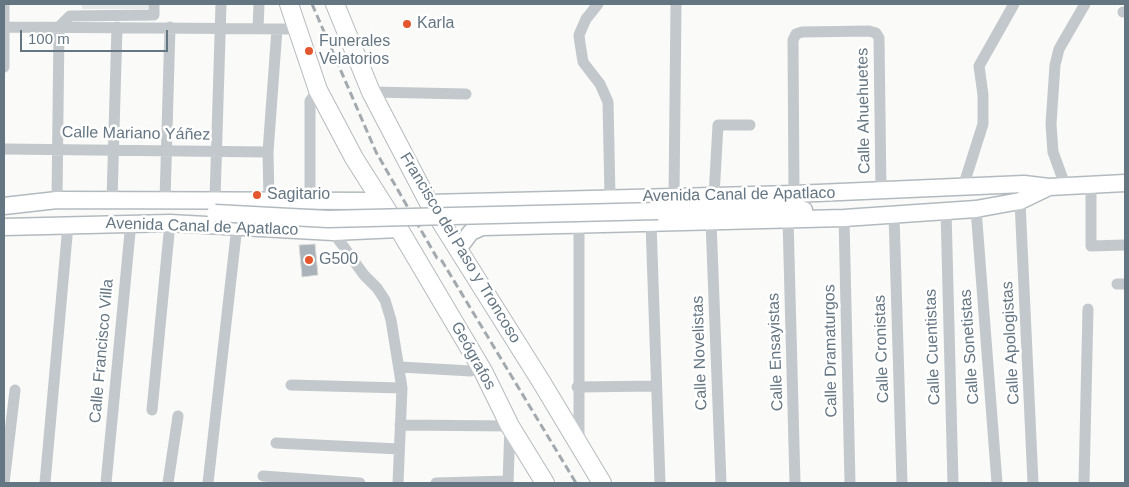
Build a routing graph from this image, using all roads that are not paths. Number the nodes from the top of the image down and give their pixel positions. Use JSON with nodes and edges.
{"nodes":[{"id":1,"x":4,"y":4,"type":"edge"},
{"id":2,"x":70,"y":4,"type":"edge"},
{"id":3,"x":221,"y":4,"type":"edge"},
{"id":4,"x":259,"y":4,"type":"edge"},
{"id":5,"x":289,"y":4,"type":"edge"},
{"id":6,"x":335,"y":4,"type":"edge"},
{"id":7,"x":598,"y":4,"type":"edge"},
{"id":8,"x":676,"y":4,"type":"edge"},
{"id":9,"x":1014,"y":4,"type":"edge"},
{"id":10,"x":1085,"y":4,"type":"edge"},
{"id":11,"x":154,"y":10,"type":"edge"},
{"id":12,"x":70,"y":16,"type":"junction"},
{"id":13,"x":4,"y":27,"type":"edge"},
{"id":14,"x":59,"y":27,"type":"junction"},
{"id":15,"x":116,"y":27,"type":"junction"},
{"id":16,"x":170,"y":27,"type":"junction"},
{"id":17,"x":222,"y":28,"type":"junction"},
{"id":18,"x":258,"y":29,"type":"junction"},
{"id":19,"x":277,"y":29,"type":"junction"},
{"id":20,"x":298,"y":29,"type":"junction"},
{"id":21,"x":4,"y":67,"type":"edge"},
{"id":22,"x":318,"y":90,"type":"junction"},
{"id":23,"x":371,"y":92,"type":"junction"},
{"id":24,"x":466,"y":94,"type":"dead end"},
{"id":25,"x":750,"y":125,"type":"dead end"},
{"id":26,"x":58,"y":149,"type":"junction"},
{"id":27,"x":4,"y":150,"type":"edge"},
{"id":28,"x":115,"y":151,"type":"junction"},
{"id":29,"x":166,"y":152,"type":"junction"},
{"id":30,"x":217,"y":152,"type":"junction"},
{"id":31,"x":268,"y":152,"type":"junction"},
{"id":32,"x":1125,"y":183,"type":"edge"},
{"id":33,"x":1091,"y":184,"type":"junction"},
{"id":34,"x":1057,"y":186,"type":"junction"},
{"id":35,"x":962,"y":187,"type":"junction"},
{"id":36,"x":985,"y":187,"type":"junction"},
{"id":37,"x":879,"y":191,"type":"junction"},
{"id":38,"x":794,"y":194,"type":"junction"},
{"id":39,"x":714,"y":196,"type":"junction"},
{"id":40,"x":610,"y":197,"type":"junction"},
{"id":41,"x":674,"y":197,"type":"junction"},
{"id":42,"x":57,"y":200,"type":"junction"},
{"id":43,"x":112,"y":200,"type":"junction"},
{"id":44,"x":165,"y":200,"type":"junction"},
{"id":45,"x":269,"y":200,"type":"junction"},
{"id":46,"x":499,"y":200,"type":"junction"},
{"id":47,"x":380,"y":201,"type":"junction"},
{"id":48,"x":1020,"y":201,"type":"junction"},
{"id":49,"x":310,"y":202,"type":"junction"},
{"id":50,"x":348,"y":203,"type":"junction"},
{"id":51,"x":429,"y":203,"type":"junction"},
{"id":52,"x":25,"y":204,"type":"junction"},
{"id":53,"x":4,"y":206,"type":"edge"},
{"id":54,"x":215,"y":206,"type":"junction"},
{"id":55,"x":981,"y":208,"type":"junction"},
{"id":56,"x":946,"y":211,"type":"junction"},
{"id":57,"x":784,"y":213,"type":"junction"},
{"id":58,"x":894,"y":214,"type":"junction"},
{"id":59,"x":870,"y":216,"type":"junction"},
{"id":60,"x":654,"y":217,"type":"junction"},
{"id":61,"x":131,"y":218,"type":"junction"},
{"id":62,"x":844,"y":218,"type":"junction"},
{"id":63,"x":711,"y":221,"type":"junction"},
{"id":64,"x":170,"y":222,"type":"junction"},
{"id":65,"x":579,"y":224,"type":"junction"},
{"id":66,"x":68,"y":225,"type":"junction"},
{"id":67,"x":34,"y":226,"type":"junction"},
{"id":68,"x":237,"y":226,"type":"junction"},
{"id":69,"x":504,"y":226,"type":"junction"},
{"id":70,"x":4,"y":227,"type":"edge"},
{"id":71,"x":399,"y":229,"type":"junction"},
{"id":72,"x":337,"y":231,"type":"junction"},
{"id":73,"x":1125,"y":245,"type":"edge"},
{"id":74,"x":458,"y":250,"type":"junction"},
{"id":75,"x":1088,"y":309,"type":"dead end"},
{"id":76,"x":400,"y":367,"type":"junction"},
{"id":77,"x":472,"y":370,"type":"dead end"},
{"id":78,"x":291,"y":385,"type":"dead end"},
{"id":79,"x":656,"y":386,"type":"junction"},
{"id":80,"x":577,"y":387,"type":"junction"},
{"id":81,"x":402,"y":388,"type":"junction"},
{"id":82,"x":15,"y":390,"type":"dead end"},
{"id":83,"x":152,"y":410,"type":"dead end"},
{"id":84,"x":178,"y":416,"type":"dead end"},
{"id":85,"x":400,"y":425,"type":"junction"},
{"id":86,"x":510,"y":426,"type":"junction"},
{"id":87,"x":579,"y":442,"type":"junction"},
{"id":88,"x":276,"y":443,"type":"dead end"},
{"id":89,"x":399,"y":450,"type":"junction"},
{"id":90,"x":262,"y":476,"type":"dead end"},
{"id":91,"x":508,"y":482,"type":"edge"},
{"id":92,"x":4,"y":483,"type":"edge"},
{"id":93,"x":45,"y":483,"type":"edge"},
{"id":94,"x":106,"y":483,"type":"edge"},
{"id":95,"x":168,"y":483,"type":"edge"},
{"id":96,"x":208,"y":483,"type":"edge"},
{"id":97,"x":360,"y":483,"type":"edge"},
{"id":98,"x":398,"y":483,"type":"edge"},
{"id":99,"x":436,"y":483,"type":"edge"},
{"id":100,"x":545,"y":483,"type":"edge"},
{"id":101,"x":602,"y":483,"type":"edge"},
{"id":102,"x":660,"y":483,"type":"edge"},
{"id":103,"x":721,"y":483,"type":"edge"},
{"id":104,"x":795,"y":483,"type":"edge"},
{"id":105,"x":850,"y":483,"type":"edge"},
{"id":106,"x":902,"y":483,"type":"edge"},
{"id":107,"x":953,"y":483,"type":"edge"},
{"id":108,"x":997,"y":483,"type":"edge"},
{"id":109,"x":1033,"y":483,"type":"edge"},
{"id":110,"x":1084,"y":483,"type":"edge"}],
"edges":[{"from":1,"to":13,"type":"street"},
{"from":2,"to":12,"type":"street"},
{"from":3,"to":17,"type":"street"},
{"from":4,"to":18,"type":"street"},
{"from":5,"to":20,"type":"main road"},
{"from":6,"to":23,"type":"main road","name":"Francisco del Paso y Troncoso"},
{"from":7,"to":40,"type":"street"},
{"from":8,"to":41,"type":"street"},
{"from":9,"to":35,"type":"street"},
{"from":10,"to":34,"type":"street"},
{"from":11,"to":12,"type":"street"},
{"from":12,"to":14,"type":"street"},
{"from":13,"to":14,"type":"street"},
{"from":13,"to":21,"type":"street"},
{"from":14,"to":15,"type":"street"},
{"from":14,"to":26,"type":"street"},
{"from":15,"to":16,"type":"street"},
{"from":15,"to":28,"type":"street"},
{"from":16,"to":17,"type":"street"},
{"from":16,"to":29,"type":"street"},
{"from":17,"to":18,"type":"street"},
{"from":17,"to":30,"type":"street"},
{"from":18,"to":19,"type":"street"},
{"from":19,"to":20,"type":"street"},
{"from":19,"to":31,"type":"street"},
{"from":20,"to":22,"type":"main road"},
{"from":22,"to":47,"type":"main road"},
{"from":22,"to":49,"type":"street"},
{"from":23,"to":24,"type":"street"},
{"from":23,"to":51,"type":"main road","name":"Francisco del Paso y Troncoso"},
{"from":25,"to":39,"type":"street"},
{"from":26,"to":27,"type":"street","name":"Calle Mariano Yáñez"},
{"from":26,"to":28,"type":"street","name":"Calle Mariano Yáñez"},
{"from":26,"to":42,"type":"street"},
{"from":28,"to":29,"type":"street","name":"Calle Mariano Yáñez"},
{"from":28,"to":43,"type":"street"},
{"from":29,"to":30,"type":"street","name":"Calle Mariano Yáñez"},
{"from":29,"to":44,"type":"street"},
{"from":30,"to":31,"type":"street","name":"Calle Mariano Yáñez"},
{"from":30,"to":54,"type":"street"},
{"from":31,"to":45,"type":"street"},
{"from":32,"to":33,"type":"street","name":"Avenida Canal de Apatlaco"},
{"from":33,"to":34,"type":"street","name":"Avenida Canal de Apatlaco"},
{"from":33,"to":73,"type":"street"},
{"from":34,"to":36,"type":"street","name":"Avenida Canal de Apatlaco"},
{"from":34,"to":48,"type":"street","name":"Avenida Canal de Apatlaco"},
{"from":35,"to":36,"type":"street","name":"Avenida Canal de Apatlaco"},
{"from":35,"to":37,"type":"street","name":"Avenida Canal de Apatlaco"},
{"from":36,"to":55,"type":"street"},
{"from":37,"to":38,"type":"street","name":"Avenida Canal de Apatlaco"},
{"from":37,"to":38,"type":"street","name":"Calle Ahuehuetes"},
{"from":37,"to":57,"type":"street"},
{"from":38,"to":39,"type":"street","name":"Avenida Canal de Apatlaco"},
{"from":39,"to":41,"type":"street","name":"Avenida Canal de Apatlaco"},
{"from":40,"to":41,"type":"street","name":"Avenida Canal de Apatlaco"},
{"from":40,"to":46,"type":"street","name":"Avenida Canal de Apatlaco"},
{"from":42,"to":43,"type":"street","name":"Avenida Canal de Apatlaco"},
{"from":42,"to":52,"type":"street","name":"Avenida Canal de Apatlaco"},
{"from":43,"to":44,"type":"street","name":"Avenida Canal de Apatlaco"},
{"from":44,"to":54,"type":"street","name":"Avenida Canal de Apatlaco"},
{"from":45,"to":49,"type":"street","name":"Avenida Canal de Apatlaco"},
{"from":45,"to":54,"type":"street","name":"Avenida Canal de Apatlaco"},
{"from":46,"to":51,"type":"street","name":"Avenida Canal de Apatlaco"},
{"from":46,"to":69,"type":"street"},
{"from":47,"to":50,"type":"street","name":"Avenida Canal de Apatlaco"},
{"from":47,"to":71,"type":"main road"},
{"from":48,"to":55,"type":"street","name":"Avenida Canal de Apatlaco"},
{"from":48,"to":109,"type":"street","name":"Calle Apologistas"},
{"from":49,"to":50,"type":"street","name":"Avenida Canal de Apatlaco"},
{"from":50,"to":72,"type":"street"},
{"from":51,"to":74,"type":"main road","name":"Francisco del Paso y Troncoso"},
{"from":52,"to":53,"type":"street","name":"Avenida Canal de Apatlaco"},
{"from":52,"to":61,"type":"street"},
{"from":54,"to":60,"type":"street","bridge":true},
{"from":54,"to":61,"type":"street"},
{"from":55,"to":56,"type":"street","name":"Avenida Canal de Apatlaco"},
{"from":55,"to":108,"type":"street","name":"Calle Sonetistas"},
{"from":56,"to":58,"type":"street","name":"Avenida Canal de Apatlaco"},
{"from":56,"to":107,"type":"street","name":"Calle Cuentistas"},
{"from":57,"to":59,"type":"street"},
{"from":57,"to":60,"type":"street"},
{"from":57,"to":62,"type":"street","name":"Avenida Canal de Apatlaco"},
{"from":57,"to":63,"type":"street","name":"Avenida Canal de Apatlaco"},
{"from":57,"to":104,"type":"street","name":"Calle Ensayistas"},
{"from":58,"to":59,"type":"street","name":"Avenida Canal de Apatlaco"},
{"from":58,"to":106,"type":"street","name":"Calle Cronistas"},
{"from":59,"to":62,"type":"street","name":"Avenida Canal de Apatlaco"},
{"from":60,"to":63,"type":"street","name":"Avenida Canal de Apatlaco"},
{"from":60,"to":65,"type":"street","name":"Avenida Canal de Apatlaco"},
{"from":60,"to":79,"type":"street"},
{"from":61,"to":64,"type":"street","name":"Avenida Canal de Apatlaco"},
{"from":61,"to":66,"type":"street","name":"Avenida Canal de Apatlaco"},
{"from":61,"to":67,"type":"street"},
{"from":61,"to":94,"type":"street","name":"Calle Francisco Villa"},
{"from":62,"to":105,"type":"street","name":"Calle Dramaturgos"},
{"from":63,"to":103,"type":"street","name":"Calle Novelistas"},
{"from":64,"to":68,"type":"street","name":"Avenida Canal de Apatlaco"},
{"from":64,"to":83,"type":"street"},
{"from":65,"to":69,"type":"street","name":"Avenida Canal de Apatlaco"},
{"from":65,"to":80,"type":"street"},
{"from":66,"to":67,"type":"street","name":"Avenida Canal de Apatlaco"},
{"from":66,"to":93,"type":"street"},
{"from":67,"to":70,"type":"street","name":"Avenida Canal de Apatlaco"},
{"from":68,"to":72,"type":"street","name":"Avenida Canal de Apatlaco"},
{"from":68,"to":96,"type":"street"},
{"from":69,"to":74,"type":"street","name":"Avenida Canal de Apatlaco"},
{"from":71,"to":72,"type":"street","name":"Avenida Canal de Apatlaco"},
{"from":71,"to":86,"type":"main road","name":"Geógrafos"},
{"from":72,"to":76,"type":"street"},
{"from":74,"to":87,"type":"main road","name":"Francisco del Paso y Troncoso"},
{"from":75,"to":110,"type":"street"},
{"from":76,"to":77,"type":"street"},
{"from":76,"to":81,"type":"street"},
{"from":78,"to":81,"type":"street"},
{"from":79,"to":80,"type":"street"},
{"from":79,"to":102,"type":"street"},
{"from":80,"to":87,"type":"street"},
{"from":81,"to":85,"type":"street"},
{"from":82,"to":92,"type":"street"},
{"from":84,"to":95,"type":"street"},
{"from":85,"to":86,"type":"street"},
{"from":85,"to":89,"type":"street"},
{"from":86,"to":91,"type":"street"},
{"from":86,"to":100,"type":"main road","name":"Geógrafos"},
{"from":87,"to":101,"type":"main road","name":"Francisco del Paso y Troncoso"},
{"from":88,"to":89,"type":"street"},
{"from":89,"to":98,"type":"street"},
{"from":90,"to":97,"type":"street"},
{"from":91,"to":99,"type":"street"}]}
